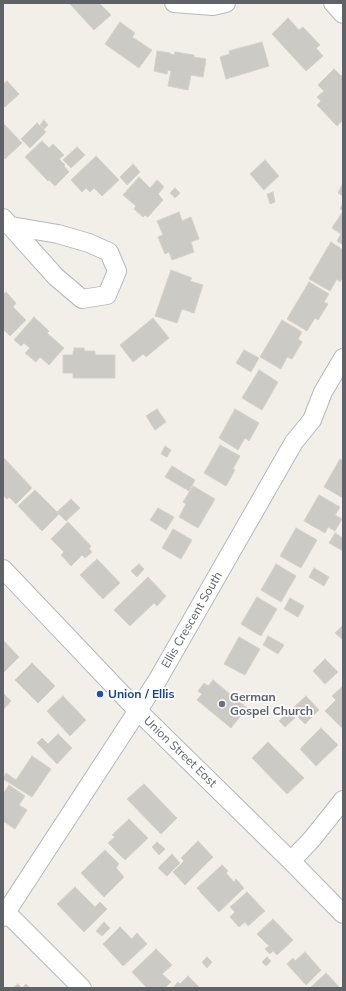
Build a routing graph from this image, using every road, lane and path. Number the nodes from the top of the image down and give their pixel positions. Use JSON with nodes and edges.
{"nodes":[{"id":1,"x":174,"y":3,"type":"edge"},
{"id":2,"x":226,"y":3,"type":"edge"},
{"id":3,"x":333,"y":3,"type":"edge"},
{"id":4,"x":343,"y":14,"type":"edge"},
{"id":5,"x":7,"y":222,"type":"edge"},
{"id":6,"x":343,"y":358,"type":"edge"},
{"id":7,"x":3,"y":569,"type":"edge"},
{"id":8,"x":137,"y":710,"type":"junction"},
{"id":9,"x":343,"y":800,"type":"edge"},
{"id":10,"x":291,"y":861,"type":"junction"},
{"id":11,"x":4,"y":912,"type":"edge"},
{"id":12,"x":343,"y":914,"type":"edge"},
{"id":13,"x":82,"y":988,"type":"edge"}],
"edges":[{"from":1,"to":2,"type":"street"},
{"from":3,"to":4,"type":"street"},
{"from":5,"to":5,"type":"street"},
{"from":6,"to":8,"type":"street","name":"Ellis Crescent South"},
{"from":7,"to":8,"type":"street","name":"Union Street East"},
{"from":8,"to":10,"type":"street","name":"Union Street East"},
{"from":8,"to":11,"type":"street","name":"Ellis Crescent South"},
{"from":9,"to":10,"type":"street"},
{"from":10,"to":12,"type":"street","name":"Union Street East"},
{"from":11,"to":13,"type":"street"}]}
